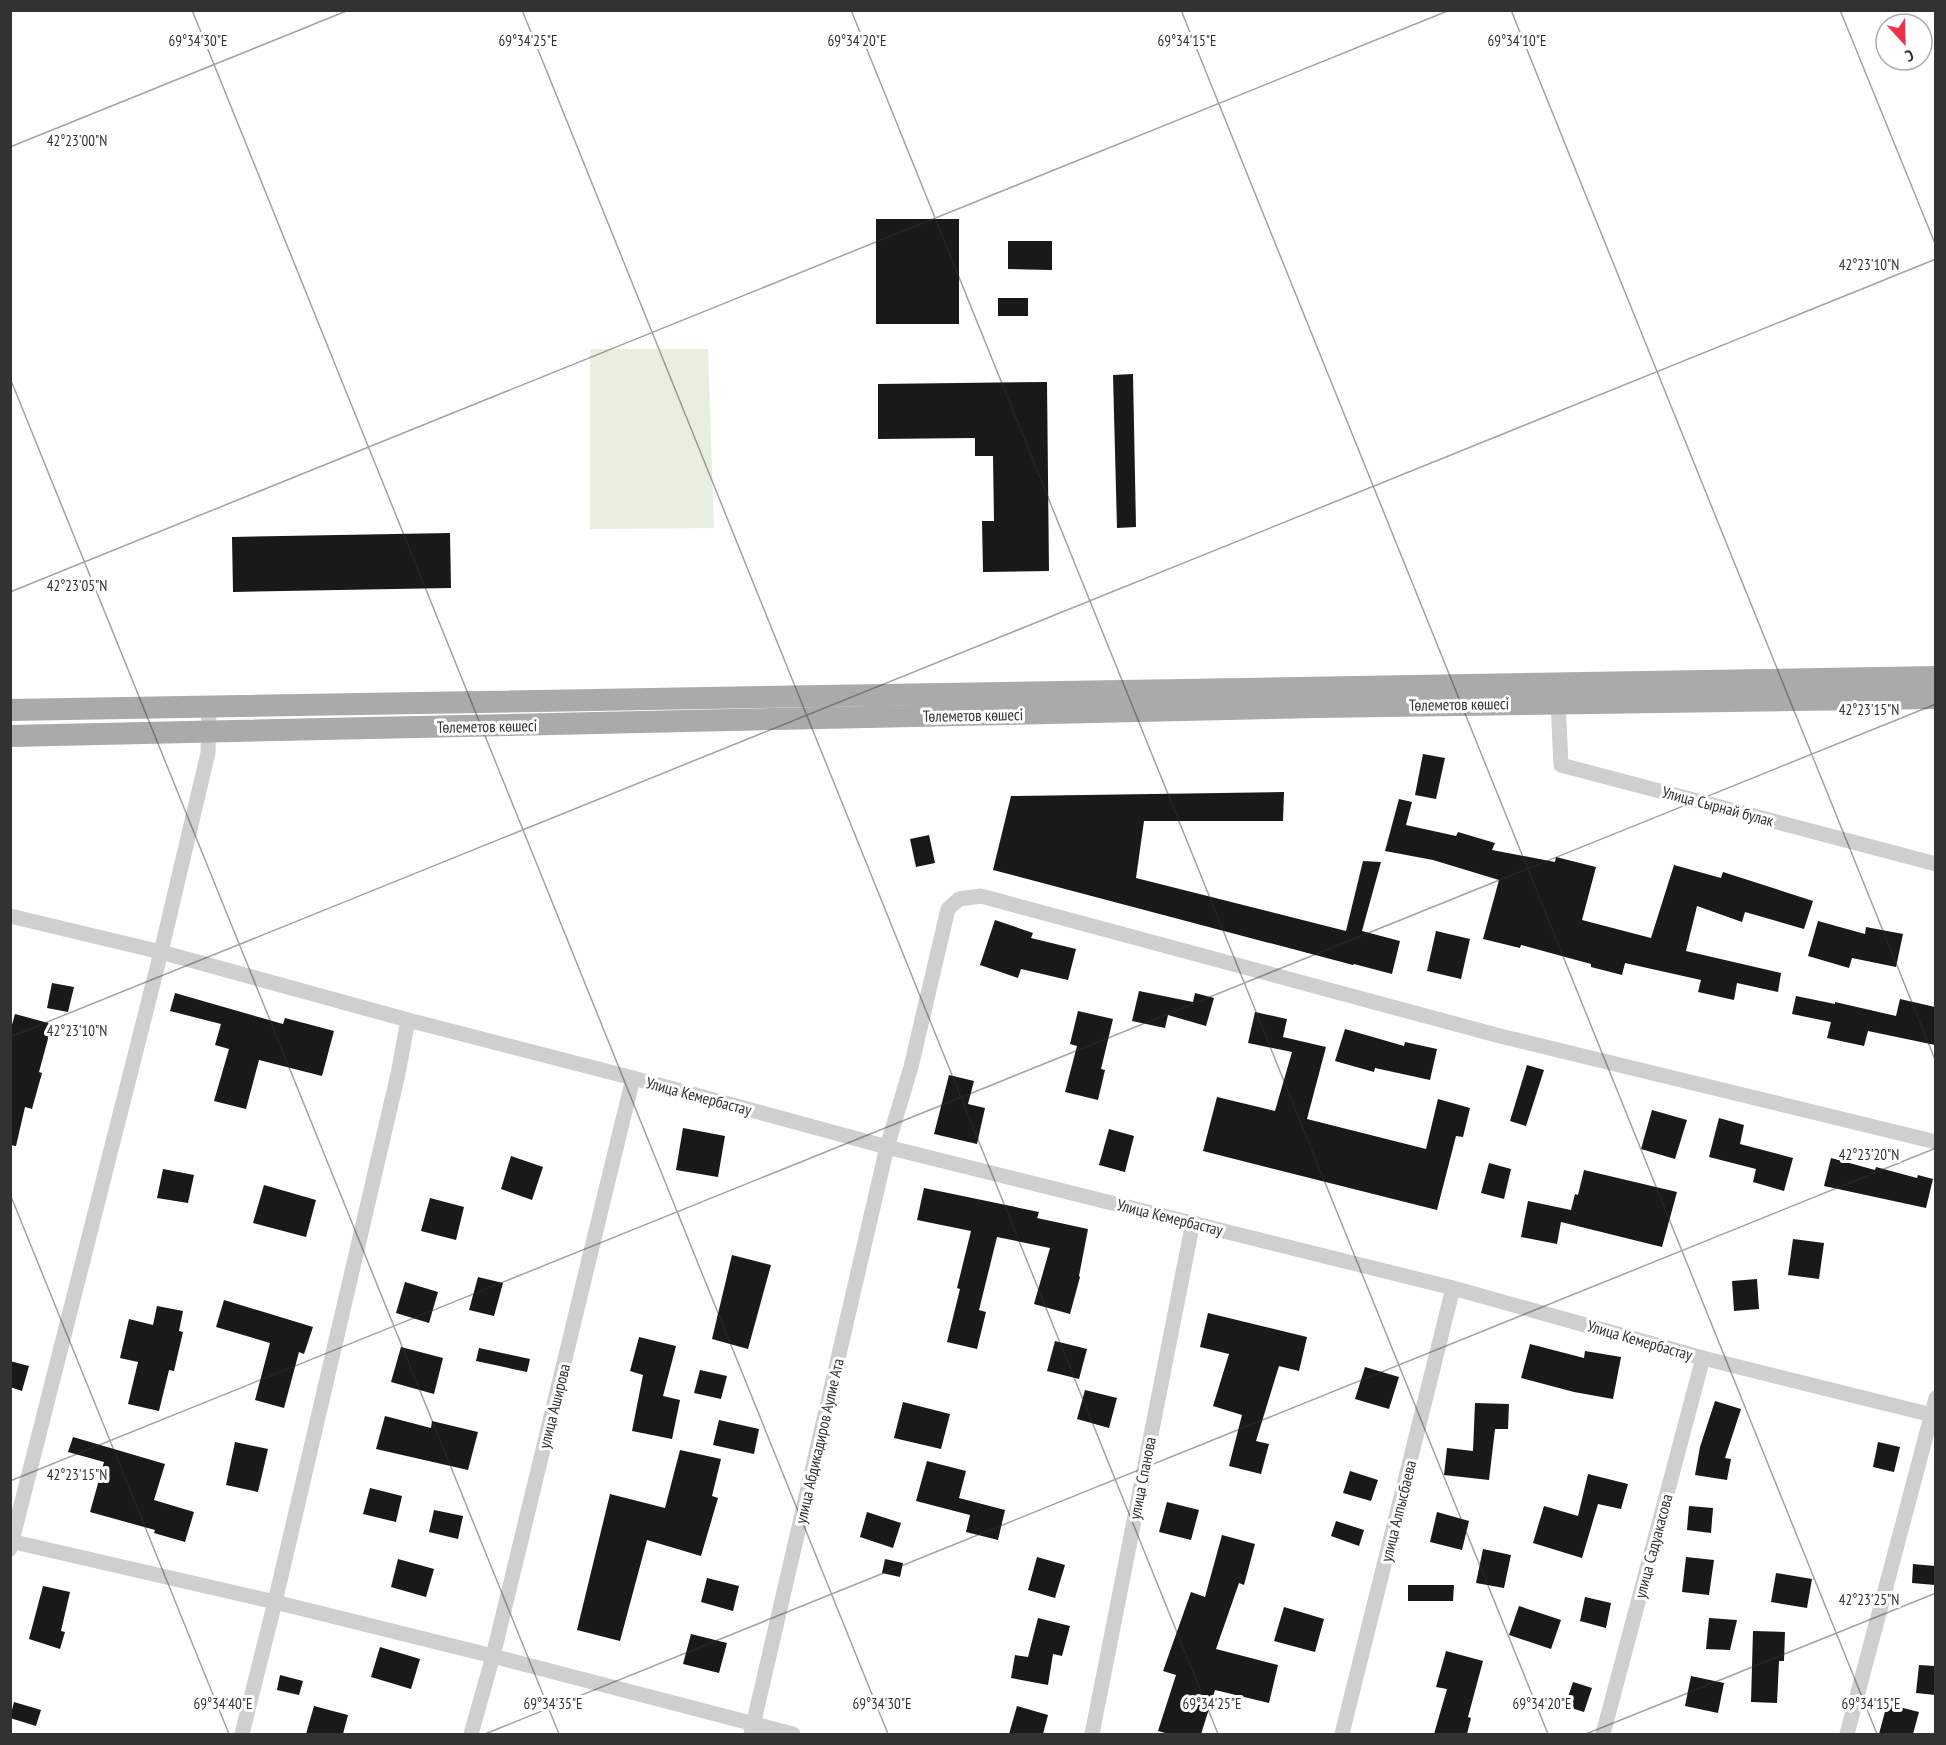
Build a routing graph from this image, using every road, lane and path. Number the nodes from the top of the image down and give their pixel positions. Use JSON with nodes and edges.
{"nodes":[{"id":1,"x":1935,"y":677,"type":"edge"},
{"id":2,"x":1935,"y":698,"type":"edge"},
{"id":3,"x":1558,"y":702,"type":"junction"},
{"id":4,"x":210,"y":707,"type":"junction"},
{"id":5,"x":10,"y":710,"type":"edge"},
{"id":6,"x":209,"y":732,"type":"junction"},
{"id":7,"x":10,"y":736,"type":"edge"},
{"id":8,"x":1935,"y":864,"type":"edge"},
{"id":9,"x":10,"y":916,"type":"edge"},
{"id":10,"x":161,"y":952,"type":"junction"},
{"id":11,"x":408,"y":1020,"type":"junction"},
{"id":12,"x":633,"y":1078,"type":"junction"},
{"id":13,"x":1935,"y":1142,"type":"edge"},
{"id":14,"x":887,"y":1147,"type":"junction"},
{"id":15,"x":1193,"y":1222,"type":"junction"},
{"id":16,"x":1453,"y":1288,"type":"junction"},
{"id":17,"x":1703,"y":1358,"type":"junction"},
{"id":18,"x":1935,"y":1398,"type":"edge"},
{"id":19,"x":1934,"y":1415,"type":"edge"},
{"id":20,"x":11,"y":1544,"type":"edge"},
{"id":21,"x":275,"y":1602,"type":"junction"},
{"id":22,"x":494,"y":1656,"type":"junction"},
{"id":23,"x":753,"y":1729,"type":"edge"},
{"id":24,"x":242,"y":1734,"type":"edge"},
{"id":25,"x":471,"y":1734,"type":"edge"},
{"id":26,"x":793,"y":1734,"type":"edge"},
{"id":27,"x":1092,"y":1734,"type":"edge"},
{"id":28,"x":1342,"y":1734,"type":"edge"},
{"id":29,"x":1603,"y":1734,"type":"edge"},
{"id":30,"x":1847,"y":1734,"type":"edge"}],
"edges":[{"from":1,"to":4,"type":"main road","name":"Төлеметов көшесі"},
{"from":2,"to":3,"type":"main road","name":"Төлеметов көшесі"},
{"from":3,"to":6,"type":"main road","name":"Төлеметов көшесі"},
{"from":3,"to":8,"type":"street","name":"Улица Сырнай булак"},
{"from":4,"to":5,"type":"main road","name":"Төлеметов көшесі"},
{"from":4,"to":6,"type":"street"},
{"from":6,"to":7,"type":"main road","name":"Төлеметов көшесі"},
{"from":6,"to":10,"type":"street"},
{"from":9,"to":10,"type":"street","name":"Улица Кемербастау"},
{"from":10,"to":11,"type":"street","name":"Улица Кемербастау"},
{"from":10,"to":20,"type":"street"},
{"from":11,"to":12,"type":"street","name":"Улица Кемербастау"},
{"from":11,"to":21,"type":"street"},
{"from":12,"to":14,"type":"street","name":"Улица Кемербастау"},
{"from":12,"to":22,"type":"street","name":"улица Аширова"},
{"from":13,"to":14,"type":"street","name":"улица Абдикадиров Аулие Ата"},
{"from":14,"to":15,"type":"street","name":"Улица Кемербастау"},
{"from":14,"to":23,"type":"street","name":"улица Абдикадиров Аулие Ата"},
{"from":15,"to":16,"type":"street","name":"Улица Кемербастау"},
{"from":15,"to":27,"type":"street","name":"улица Спанова"},
{"from":16,"to":17,"type":"street","name":"Улица Кемербастау"},
{"from":16,"to":28,"type":"street","name":"улица Алпысбаева"},
{"from":17,"to":19,"type":"street","name":"Улица Кемербастау"},
{"from":17,"to":29,"type":"street","name":"улица Садуакасова"},
{"from":18,"to":19,"type":"street"},
{"from":19,"to":30,"type":"street"},
{"from":20,"to":21,"type":"street"},
{"from":21,"to":22,"type":"street"},
{"from":21,"to":24,"type":"street"},
{"from":22,"to":23,"type":"street"},
{"from":22,"to":25,"type":"street","name":"улица Аширова"},
{"from":23,"to":26,"type":"street"}]}
